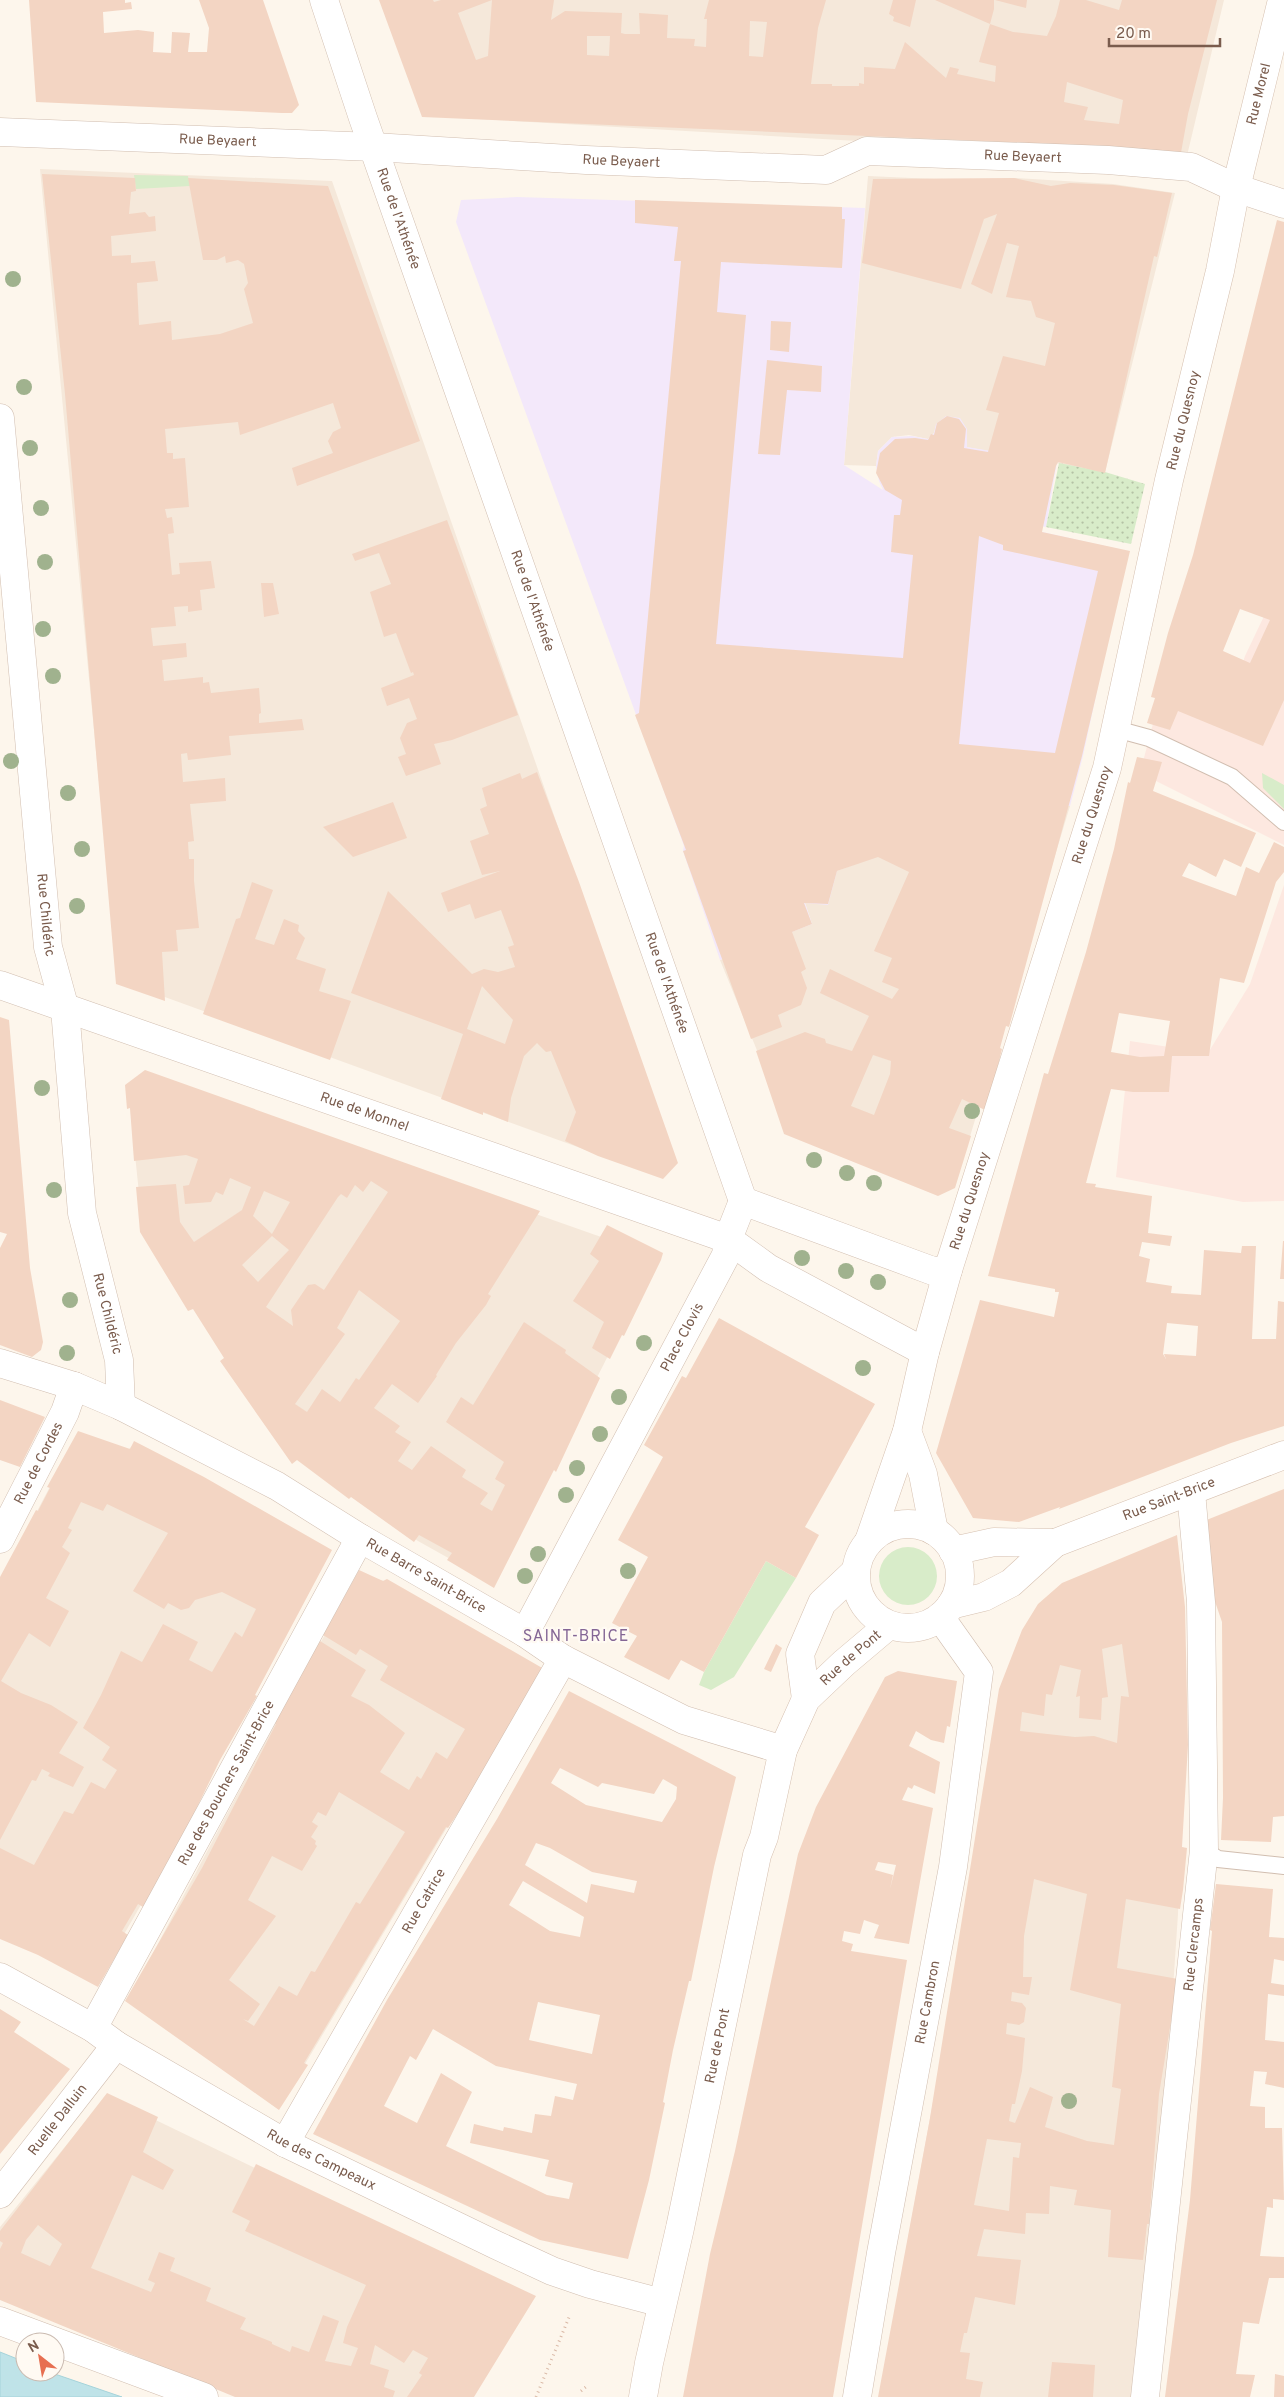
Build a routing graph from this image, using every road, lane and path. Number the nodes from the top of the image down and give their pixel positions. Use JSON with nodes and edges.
{"nodes":[{"id":1,"x":324,"y":0,"type":"edge"},
{"id":2,"x":1282,"y":0,"type":"edge"},
{"id":3,"x":0,"y":132,"type":"edge"},
{"id":4,"x":374,"y":147,"type":"junction"},
{"id":5,"x":1236,"y":188,"type":"junction"},
{"id":6,"x":1284,"y":204,"type":"edge"},
{"id":7,"x":0,"y":418,"type":"edge"},
{"id":8,"x":1116,"y":729,"type":"junction"},
{"id":9,"x":1284,"y":822,"type":"edge"},
{"id":10,"x":0,"y":985,"type":"edge"},
{"id":11,"x":65,"y":1009,"type":"junction"},
{"id":12,"x":743,"y":1201,"type":"junction"},
{"id":13,"x":728,"y":1240,"type":"junction"},
{"id":14,"x":948,"y":1270,"type":"junction"},
{"id":15,"x":925,"y":1352,"type":"junction"},
{"id":16,"x":0,"y":1363,"type":"edge"},
{"id":17,"x":74,"y":1386,"type":"junction"},
{"id":18,"x":121,"y":1406,"type":"junction"},
{"id":19,"x":907,"y":1431,"type":"junction"},
{"id":20,"x":1284,"y":1455,"type":"edge"},
{"id":21,"x":1191,"y":1492,"type":"junction"},
{"id":22,"x":934,"y":1531,"type":"junction"},
{"id":23,"x":360,"y":1538,"type":"junction"},
{"id":24,"x":0,"y":1539,"type":"edge"},
{"id":25,"x":869,"y":1541,"type":"junction"},
{"id":26,"x":1055,"y":1543,"type":"junction"},
{"id":27,"x":953,"y":1551,"type":"junction"},
{"id":28,"x":856,"y":1570,"type":"junction"},
{"id":29,"x":946,"y":1611,"type":"junction"},
{"id":30,"x":889,"y":1625,"type":"junction"},
{"id":31,"x":525,"y":1633,"type":"junction"},
{"id":32,"x":563,"y":1659,"type":"junction"},
{"id":33,"x":806,"y":1699,"type":"junction"},
{"id":34,"x":783,"y":1750,"type":"junction"},
{"id":35,"x":1204,"y":1850,"type":"junction"},
{"id":36,"x":1284,"y":1866,"type":"edge"},
{"id":37,"x":0,"y":1976,"type":"edge"},
{"id":38,"x":93,"y":2028,"type":"junction"},
{"id":39,"x":116,"y":2045,"type":"junction"},
{"id":40,"x":285,"y":2143,"type":"junction"},
{"id":41,"x":0,"y":2194,"type":"edge"},
{"id":42,"x":662,"y":2303,"type":"junction"},
{"id":43,"x":570,"y":2315,"type":"dead end"},
{"id":44,"x":0,"y":2321,"type":"edge"},
{"id":45,"x":588,"y":2385,"type":"dead end"},
{"id":46,"x":581,"y":2391,"type":"dead end"},
{"id":47,"x":204,"y":2397,"type":"edge"},
{"id":48,"x":536,"y":2397,"type":"edge"},
{"id":49,"x":643,"y":2397,"type":"edge"},
{"id":50,"x":858,"y":2397,"type":"edge"},
{"id":51,"x":1145,"y":2397,"type":"edge"}],
"edges":[{"from":1,"to":4,"type":"street","name":"Rue de l'Athénée"},
{"from":2,"to":5,"type":"street","name":"Rue Morel"},
{"from":3,"to":4,"type":"street","name":"Rue Beyaert"},
{"from":4,"to":5,"type":"street","name":"Rue Beyaert"},
{"from":4,"to":12,"type":"street","name":"Rue de l'Athénée"},
{"from":5,"to":6,"type":"street","name":"Rue Beyaert"},
{"from":5,"to":8,"type":"street","name":"Rue du Quesnoy"},
{"from":7,"to":11,"type":"street","name":"Rue Childéric"},
{"from":8,"to":9,"type":"lane"},
{"from":8,"to":14,"type":"street","name":"Rue du Quesnoy"},
{"from":10,"to":11,"type":"street","name":"Rue de Monnel"},
{"from":11,"to":13,"type":"street","name":"Rue de Monnel"},
{"from":11,"to":18,"type":"street","name":"Rue Childéric"},
{"from":12,"to":13,"type":"street","name":"Place Clovis"},
{"from":12,"to":14,"type":"street"},
{"from":13,"to":15,"type":"street"},
{"from":13,"to":31,"type":"street","name":"Place Clovis"},
{"from":14,"to":15,"type":"street","name":"Rue du Quesnoy"},
{"from":15,"to":19,"type":"street","name":"Rue du Quesnoy"},
{"from":16,"to":17,"type":"street","name":"Rue Barre Saint-Brice"},
{"from":17,"to":18,"type":"street","name":"Rue Barre Saint-Brice"},
{"from":17,"to":24,"type":"street","name":"Rue de Cordes"},
{"from":18,"to":23,"type":"street","name":"Rue Barre Saint-Brice"},
{"from":19,"to":22,"type":"street"},
{"from":19,"to":25,"type":"street","name":"Rue du Quesnoy"},
{"from":20,"to":21,"type":"street","name":"Rue Saint-Brice"},
{"from":21,"to":26,"type":"street","name":"Rue Saint-Brice"},
{"from":21,"to":35,"type":"street","name":"Rue Clercamps"},
{"from":22,"to":25,"type":"street"},
{"from":22,"to":27,"type":"street"},
{"from":23,"to":31,"type":"street","name":"Rue Barre Saint-Brice"},
{"from":23,"to":38,"type":"street","name":"Rue des Bouchers Saint-Brice"},
{"from":25,"to":28,"type":"street"},
{"from":26,"to":27,"type":"street","name":"Rue Saint-Brice"},
{"from":26,"to":29,"type":"street","name":"Rue Saint-Brice"},
{"from":27,"to":29,"type":"street"},
{"from":28,"to":30,"type":"street"},
{"from":28,"to":33,"type":"street","name":"Rue de Pont"},
{"from":29,"to":30,"type":"street","name":"Rue de Pont"},
{"from":29,"to":50,"type":"street","name":"Rue Cambron"},
{"from":30,"to":33,"type":"street","name":"Rue de Pont"},
{"from":31,"to":32,"type":"street","name":"Rue Barre Saint-Brice"},
{"from":32,"to":34,"type":"street","name":"Rue Barre Saint-Brice"},
{"from":32,"to":40,"type":"street","name":"Rue Catrice"},
{"from":33,"to":34,"type":"street","name":"Rue de Pont"},
{"from":34,"to":42,"type":"street","name":"Rue de Pont"},
{"from":35,"to":36,"type":"lane"},
{"from":35,"to":51,"type":"street","name":"Rue Clercamps"},
{"from":37,"to":38,"type":"street","name":"Rue des Campeaux"},
{"from":38,"to":39,"type":"street","name":"Rue des Campeaux"},
{"from":39,"to":40,"type":"street","name":"Rue des Campeaux"},
{"from":39,"to":41,"type":"street","name":"Ruelle Dalluin"},
{"from":40,"to":42,"type":"street","name":"Rue des Campeaux"},
{"from":42,"to":49,"type":"street","name":"Rue de Pont"},
{"from":43,"to":48,"type":"path"},
{"from":44,"to":47,"type":"street"},
{"from":45,"to":46,"type":"path"}]}
